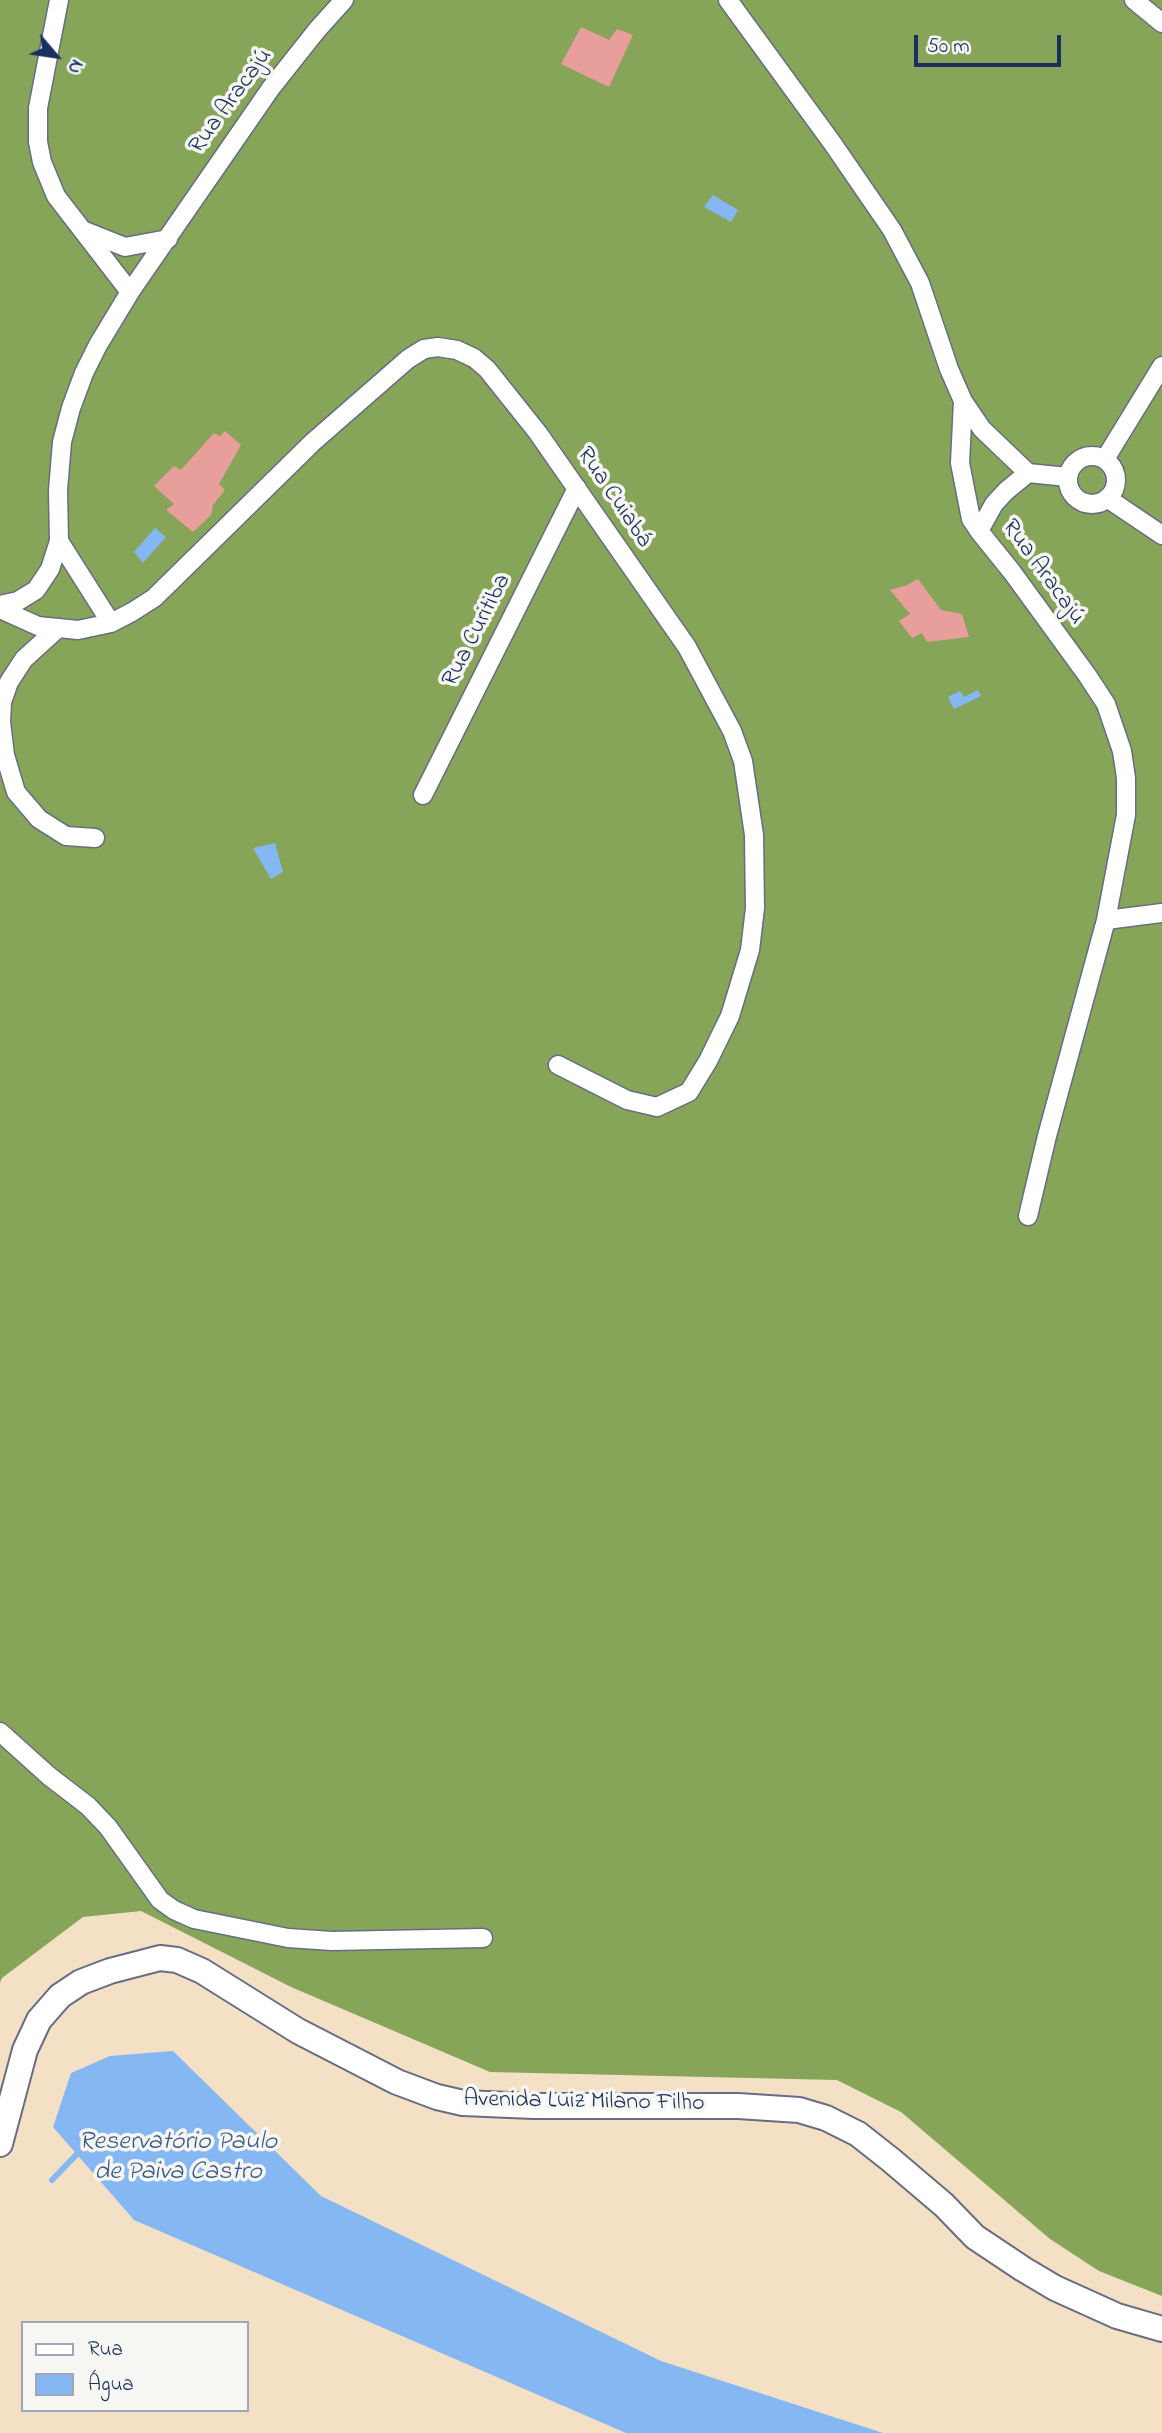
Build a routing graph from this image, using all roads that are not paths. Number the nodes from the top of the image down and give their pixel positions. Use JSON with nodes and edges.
{"nodes":[{"id":1,"x":59,"y":0,"type":"edge"},
{"id":2,"x":344,"y":0,"type":"edge"},
{"id":3,"x":728,"y":0,"type":"edge"},
{"id":4,"x":1134,"y":0,"type":"edge"},
{"id":5,"x":1162,"y":23,"type":"edge"},
{"id":6,"x":82,"y":230,"type":"junction"},
{"id":7,"x":168,"y":239,"type":"junction"},
{"id":8,"x":130,"y":292,"type":"junction"},
{"id":9,"x":1162,"y":366,"type":"edge"},
{"id":10,"x":963,"y":401,"type":"junction"},
{"id":11,"x":1105,"y":459,"type":"junction"},
{"id":12,"x":1028,"y":473,"type":"junction"},
{"id":13,"x":1068,"y":477,"type":"junction"},
{"id":14,"x":577,"y":488,"type":"junction"},
{"id":15,"x":1107,"y":498,"type":"junction"},
{"id":16,"x":978,"y":531,"type":"junction"},
{"id":17,"x":1162,"y":535,"type":"edge"},
{"id":18,"x":59,"y":541,"type":"junction"},
{"id":19,"x":0,"y":607,"type":"edge"},
{"id":20,"x":111,"y":623,"type":"junction"},
{"id":21,"x":57,"y":629,"type":"junction"},
{"id":22,"x":423,"y":794,"type":"dead end"},
{"id":23,"x":95,"y":838,"type":"dead end"},
{"id":24,"x":1162,"y":913,"type":"edge"},
{"id":25,"x":1106,"y":920,"type":"junction"},
{"id":26,"x":558,"y":1065,"type":"dead end"},
{"id":27,"x":1028,"y":1216,"type":"dead end"},
{"id":28,"x":0,"y":1732,"type":"edge"},
{"id":29,"x":483,"y":1938,"type":"dead end"},
{"id":30,"x":0,"y":2144,"type":"edge"},
{"id":31,"x":1162,"y":2329,"type":"edge"}],
"edges":[{"from":1,"to":6,"type":"street"},
{"from":2,"to":7,"type":"street","name":"Rua Aracajú"},
{"from":3,"to":10,"type":"street"},
{"from":4,"to":5,"type":"street"},
{"from":6,"to":7,"type":"street"},
{"from":6,"to":8,"type":"street"},
{"from":7,"to":8,"type":"street","name":"Rua Aracajú"},
{"from":8,"to":18,"type":"street","name":"Rua Aracajú"},
{"from":9,"to":11,"type":"street"},
{"from":10,"to":12,"type":"street"},
{"from":10,"to":16,"type":"street"},
{"from":11,"to":13,"type":"street"},
{"from":11,"to":15,"type":"street"},
{"from":12,"to":13,"type":"street"},
{"from":12,"to":16,"type":"street","name":"Rua Aracajú"},
{"from":13,"to":15,"type":"street"},
{"from":14,"to":20,"type":"street","name":"Rua Cuiabá"},
{"from":14,"to":22,"type":"street","name":"Rua Curitiba"},
{"from":14,"to":26,"type":"street","name":"Rua Cuiabá"},
{"from":15,"to":17,"type":"street"},
{"from":16,"to":25,"type":"street","name":"Rua Aracajú"},
{"from":18,"to":19,"type":"street"},
{"from":18,"to":20,"type":"street"},
{"from":19,"to":21,"type":"street","name":"Rua Cuiabá"},
{"from":20,"to":21,"type":"street","name":"Rua Cuiabá"},
{"from":21,"to":23,"type":"street"},
{"from":24,"to":25,"type":"street"},
{"from":25,"to":27,"type":"street","name":"Rua Aracajú"},
{"from":28,"to":29,"type":"street"},
{"from":30,"to":31,"type":"main road","name":"Avenida Luiz Milano Filho"}]}
